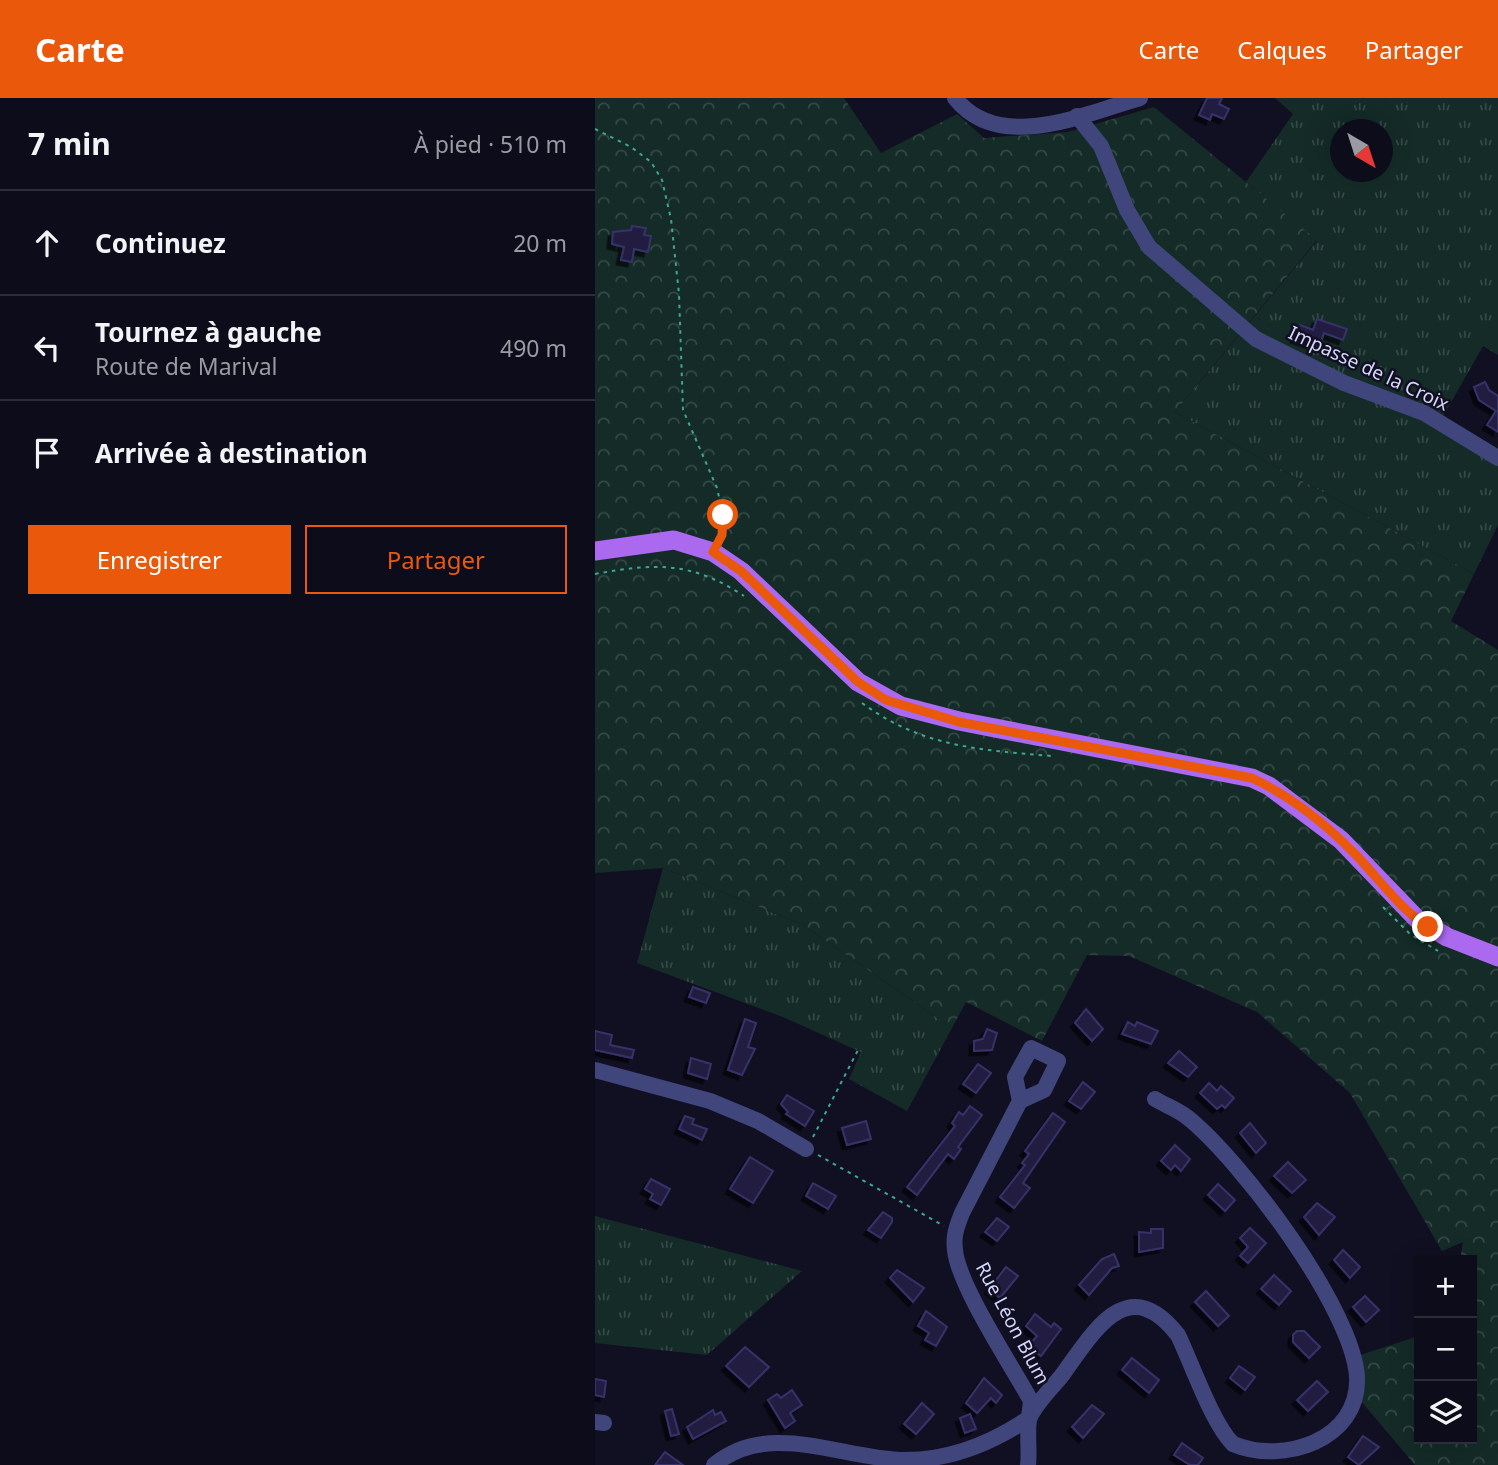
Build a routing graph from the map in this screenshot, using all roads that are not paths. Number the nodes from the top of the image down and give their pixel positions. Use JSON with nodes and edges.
{"nodes":[{"id":1,"x":955,"y":98,"type":"edge"},
{"id":2,"x":1140,"y":98,"type":"edge"},
{"id":3,"x":1077,"y":116,"type":"junction"},
{"id":4,"x":1498,"y":458,"type":"edge"},
{"id":5,"x":595,"y":551,"type":"edge"},
{"id":6,"x":1498,"y":957,"type":"edge"},
{"id":7,"x":595,"y":1070,"type":"edge"},
{"id":8,"x":1155,"y":1099,"type":"dead end"},
{"id":9,"x":1020,"y":1101,"type":"dead end"},
{"id":10,"x":806,"y":1149,"type":"road end"},
{"id":11,"x":1029,"y":1418,"type":"junction"},
{"id":12,"x":713,"y":1465,"type":"edge"},
{"id":13,"x":1028,"y":1465,"type":"edge"}],
"edges":[{"from":1,"to":3,"type":"street"},
{"from":2,"to":3,"type":"street"},
{"from":3,"to":4,"type":"street","name":"Impasse de la Croix"},
{"from":5,"to":6,"type":"main road"},
{"from":7,"to":10,"type":"street"},
{"from":8,"to":11,"type":"street"},
{"from":9,"to":11,"type":"street","name":"Rue Léon Blum"},
{"from":11,"to":12,"type":"street"},
{"from":11,"to":13,"type":"street","name":"Rue Léon Blum"}]}
